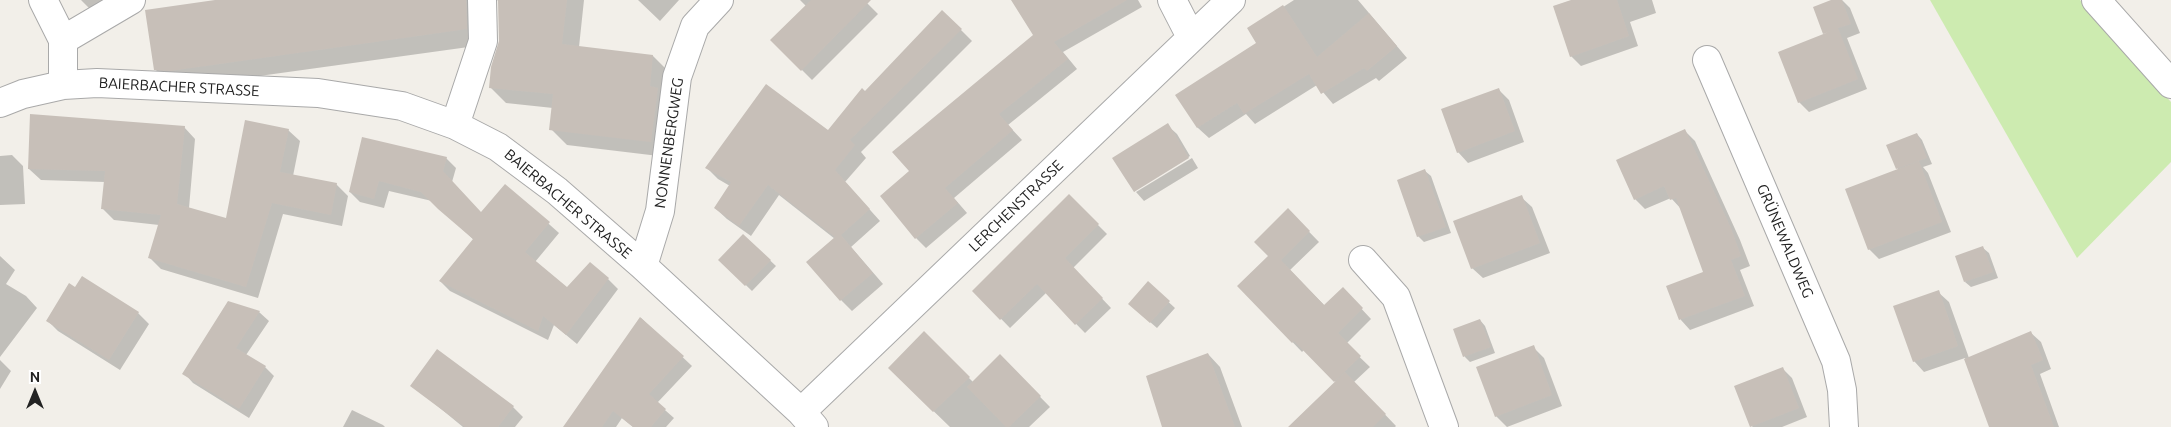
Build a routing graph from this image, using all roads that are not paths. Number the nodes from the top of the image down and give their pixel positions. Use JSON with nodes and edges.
{"nodes":[{"id":1,"x":43,"y":0,"type":"edge"},
{"id":2,"x":131,"y":0,"type":"edge"},
{"id":3,"x":482,"y":0,"type":"edge"},
{"id":4,"x":719,"y":0,"type":"edge"},
{"id":5,"x":1172,"y":0,"type":"edge"},
{"id":6,"x":1231,"y":0,"type":"edge"},
{"id":7,"x":2096,"y":0,"type":"edge"},
{"id":8,"x":1192,"y":37,"type":"junction"},
{"id":9,"x":63,"y":40,"type":"junction"},
{"id":10,"x":1707,"y":60,"type":"dead end"},
{"id":11,"x":2171,"y":84,"type":"edge"},
{"id":12,"x":63,"y":85,"type":"junction"},
{"id":13,"x":0,"y":104,"type":"edge"},
{"id":14,"x":455,"y":124,"type":"junction"},
{"id":15,"x":1363,"y":260,"type":"dead end"},
{"id":16,"x":643,"y":266,"type":"junction"},
{"id":17,"x":807,"y":420,"type":"edge"},
{"id":18,"x":1444,"y":427,"type":"edge"},
{"id":19,"x":1844,"y":427,"type":"edge"}],
"edges":[{"from":1,"to":9,"type":"street"},
{"from":2,"to":9,"type":"street"},
{"from":3,"to":14,"type":"street"},
{"from":4,"to":16,"type":"street","name":"NONNENBERGWEG"},
{"from":5,"to":8,"type":"street"},
{"from":6,"to":8,"type":"street","name":"LERCHENSTRASSE"},
{"from":7,"to":11,"type":"street"},
{"from":8,"to":17,"type":"street","name":"LERCHENSTRASSE"},
{"from":9,"to":12,"type":"street"},
{"from":10,"to":19,"type":"street","name":"GRÜNEWALDWEG"},
{"from":12,"to":13,"type":"street","name":"BAIERBACHER STRASSE"},
{"from":12,"to":14,"type":"street","name":"BAIERBACHER STRASSE"},
{"from":14,"to":16,"type":"street","name":"BAIERBACHER STRASSE"},
{"from":15,"to":18,"type":"street"},
{"from":16,"to":17,"type":"street","name":"BAIERBACHER STRASSE"}]}
